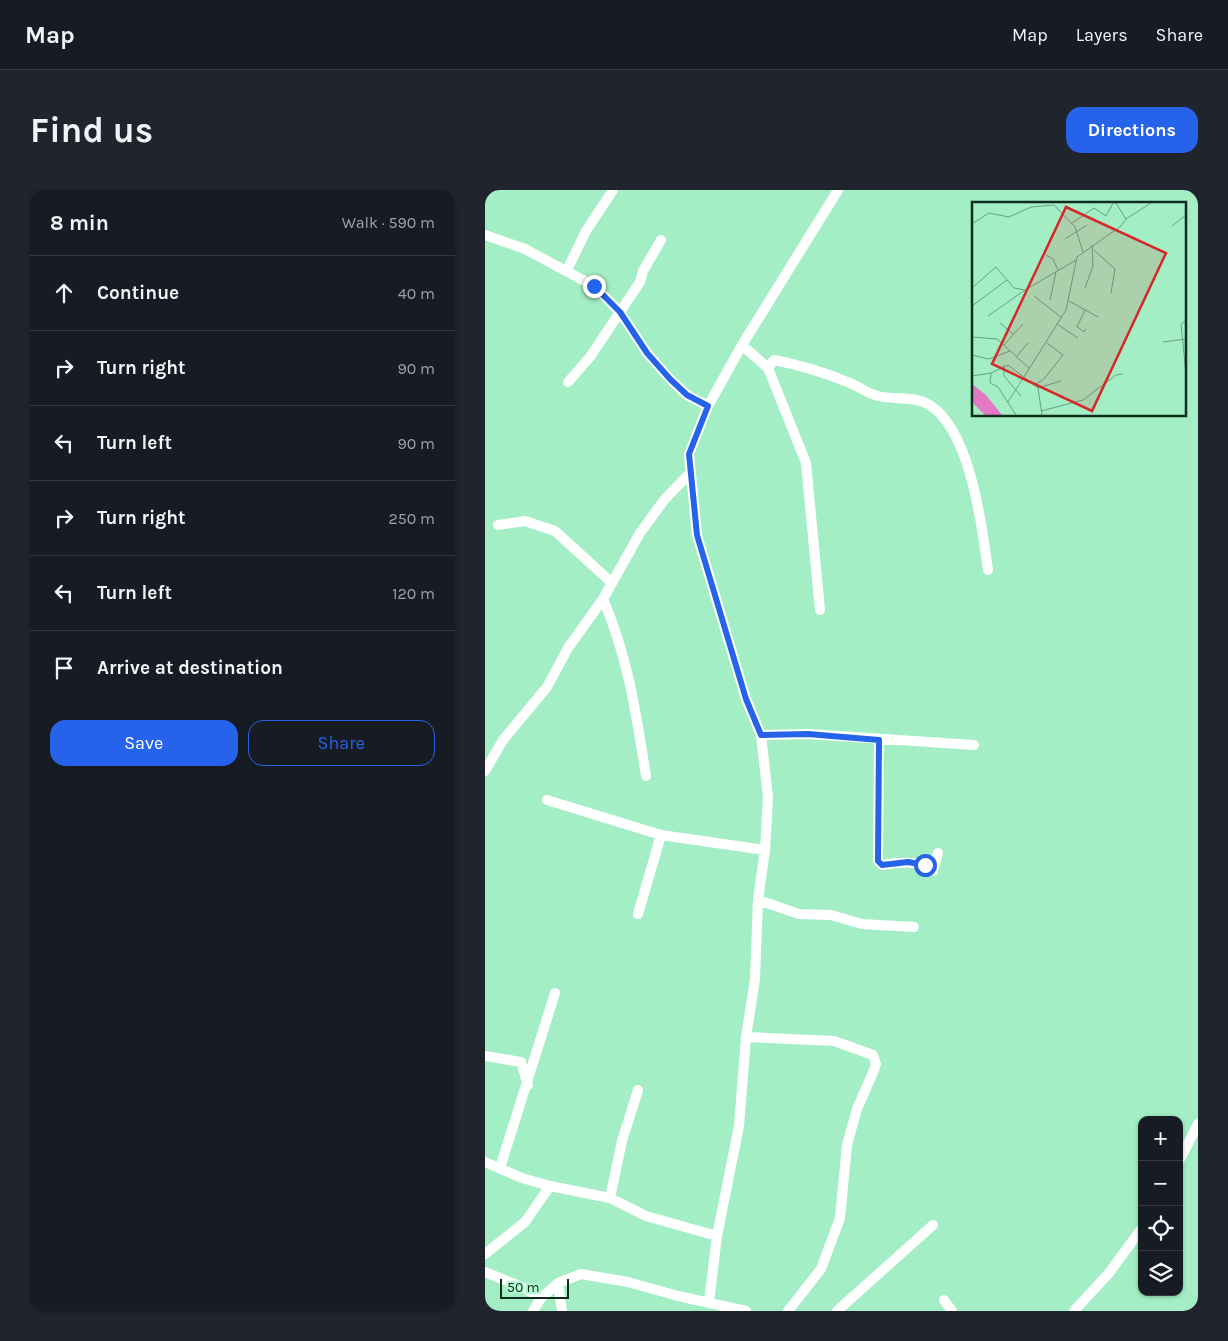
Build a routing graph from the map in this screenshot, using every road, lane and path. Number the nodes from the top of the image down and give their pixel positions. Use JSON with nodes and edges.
{"nodes":[{"id":1,"x":613,"y":190,"type":"edge"},
{"id":2,"x":838,"y":190,"type":"edge"},
{"id":3,"x":485,"y":235,"type":"edge"},
{"id":4,"x":661,"y":240,"type":"dead end"},
{"id":5,"x":567,"y":270,"type":"junction"},
{"id":6,"x":620,"y":312,"type":"junction"},
{"id":7,"x":742,"y":345,"type":"junction"},
{"id":8,"x":768,"y":368,"type":"junction"},
{"id":9,"x":568,"y":382,"type":"dead end"},
{"id":10,"x":708,"y":406,"type":"junction"},
{"id":11,"x":690,"y":473,"type":"junction"},
{"id":12,"x":498,"y":525,"type":"dead end"},
{"id":13,"x":988,"y":570,"type":"dead end"},
{"id":14,"x":612,"y":583,"type":"junction"},
{"id":15,"x":603,"y":598,"type":"junction"},
{"id":16,"x":820,"y":610,"type":"dead end"},
{"id":17,"x":761,"y":735,"type":"junction"},
{"id":18,"x":879,"y":740,"type":"junction"},
{"id":19,"x":975,"y":745,"type":"dead end"},
{"id":20,"x":485,"y":771,"type":"edge"},
{"id":21,"x":646,"y":776,"type":"dead end"},
{"id":22,"x":547,"y":800,"type":"dead end"},
{"id":23,"x":661,"y":835,"type":"junction"},
{"id":24,"x":765,"y":850,"type":"junction"},
{"id":25,"x":938,"y":852,"type":"dead end"},
{"id":26,"x":758,"y":900,"type":"junction"},
{"id":27,"x":638,"y":914,"type":"dead end"},
{"id":28,"x":914,"y":927,"type":"dead end"},
{"id":29,"x":555,"y":992,"type":"dead end"},
{"id":30,"x":746,"y":1037,"type":"junction"},
{"id":31,"x":485,"y":1056,"type":"edge"},
{"id":32,"x":528,"y":1086,"type":"junction"},
{"id":33,"x":638,"y":1090,"type":"dead end"},
{"id":34,"x":1198,"y":1124,"type":"edge"},
{"id":35,"x":1183,"y":1153,"type":"edge"},
{"id":36,"x":485,"y":1162,"type":"edge"},
{"id":37,"x":500,"y":1168,"type":"junction"},
{"id":38,"x":550,"y":1186,"type":"junction"},
{"id":39,"x":609,"y":1198,"type":"junction"},
{"id":40,"x":933,"y":1225,"type":"dead end"},
{"id":41,"x":1138,"y":1233,"type":"edge"},
{"id":42,"x":717,"y":1236,"type":"junction"},
{"id":43,"x":485,"y":1254,"type":"edge"},
{"id":44,"x":485,"y":1272,"type":"edge"},
{"id":45,"x":558,"y":1284,"type":"junction"},
{"id":46,"x":541,"y":1298,"type":"junction"},
{"id":47,"x":944,"y":1300,"type":"dead end"},
{"id":48,"x":707,"y":1305,"type":"edge"},
{"id":49,"x":533,"y":1311,"type":"edge"},
{"id":50,"x":562,"y":1311,"type":"edge"},
{"id":51,"x":746,"y":1311,"type":"edge"},
{"id":52,"x":788,"y":1311,"type":"edge"},
{"id":53,"x":837,"y":1311,"type":"edge"},
{"id":54,"x":952,"y":1311,"type":"edge"},
{"id":55,"x":1074,"y":1311,"type":"edge"}],
"edges":[{"from":1,"to":5,"type":"street"},
{"from":2,"to":7,"type":"street"},
{"from":3,"to":5,"type":"street"},
{"from":4,"to":6,"type":"street"},
{"from":5,"to":6,"type":"street"},
{"from":6,"to":9,"type":"street"},
{"from":6,"to":10,"type":"street"},
{"from":7,"to":8,"type":"street"},
{"from":7,"to":10,"type":"street"},
{"from":8,"to":13,"type":"street"},
{"from":8,"to":16,"type":"street"},
{"from":10,"to":11,"type":"street"},
{"from":11,"to":14,"type":"street"},
{"from":11,"to":17,"type":"street"},
{"from":12,"to":14,"type":"street"},
{"from":14,"to":15,"type":"street"},
{"from":15,"to":20,"type":"street"},
{"from":15,"to":21,"type":"street"},
{"from":17,"to":18,"type":"street"},
{"from":17,"to":24,"type":"street"},
{"from":18,"to":19,"type":"street"},
{"from":18,"to":25,"type":"street"},
{"from":22,"to":23,"type":"street"},
{"from":23,"to":24,"type":"street"},
{"from":23,"to":27,"type":"street"},
{"from":24,"to":26,"type":"street"},
{"from":26,"to":28,"type":"street"},
{"from":26,"to":30,"type":"street"},
{"from":29,"to":32,"type":"street"},
{"from":30,"to":42,"type":"street"},
{"from":30,"to":52,"type":"street"},
{"from":31,"to":32,"type":"street"},
{"from":32,"to":37,"type":"street"},
{"from":33,"to":39,"type":"street"},
{"from":34,"to":35,"type":"street"},
{"from":36,"to":37,"type":"street"},
{"from":37,"to":38,"type":"street"},
{"from":38,"to":39,"type":"street"},
{"from":38,"to":43,"type":"street"},
{"from":39,"to":42,"type":"street"},
{"from":40,"to":53,"type":"street"},
{"from":41,"to":55,"type":"street"},
{"from":42,"to":48,"type":"street"},
{"from":44,"to":46,"type":"street"},
{"from":45,"to":46,"type":"street"},
{"from":45,"to":48,"type":"street"},
{"from":45,"to":50,"type":"street"},
{"from":46,"to":49,"type":"street"},
{"from":47,"to":54,"type":"street"},
{"from":48,"to":51,"type":"street"}]}
